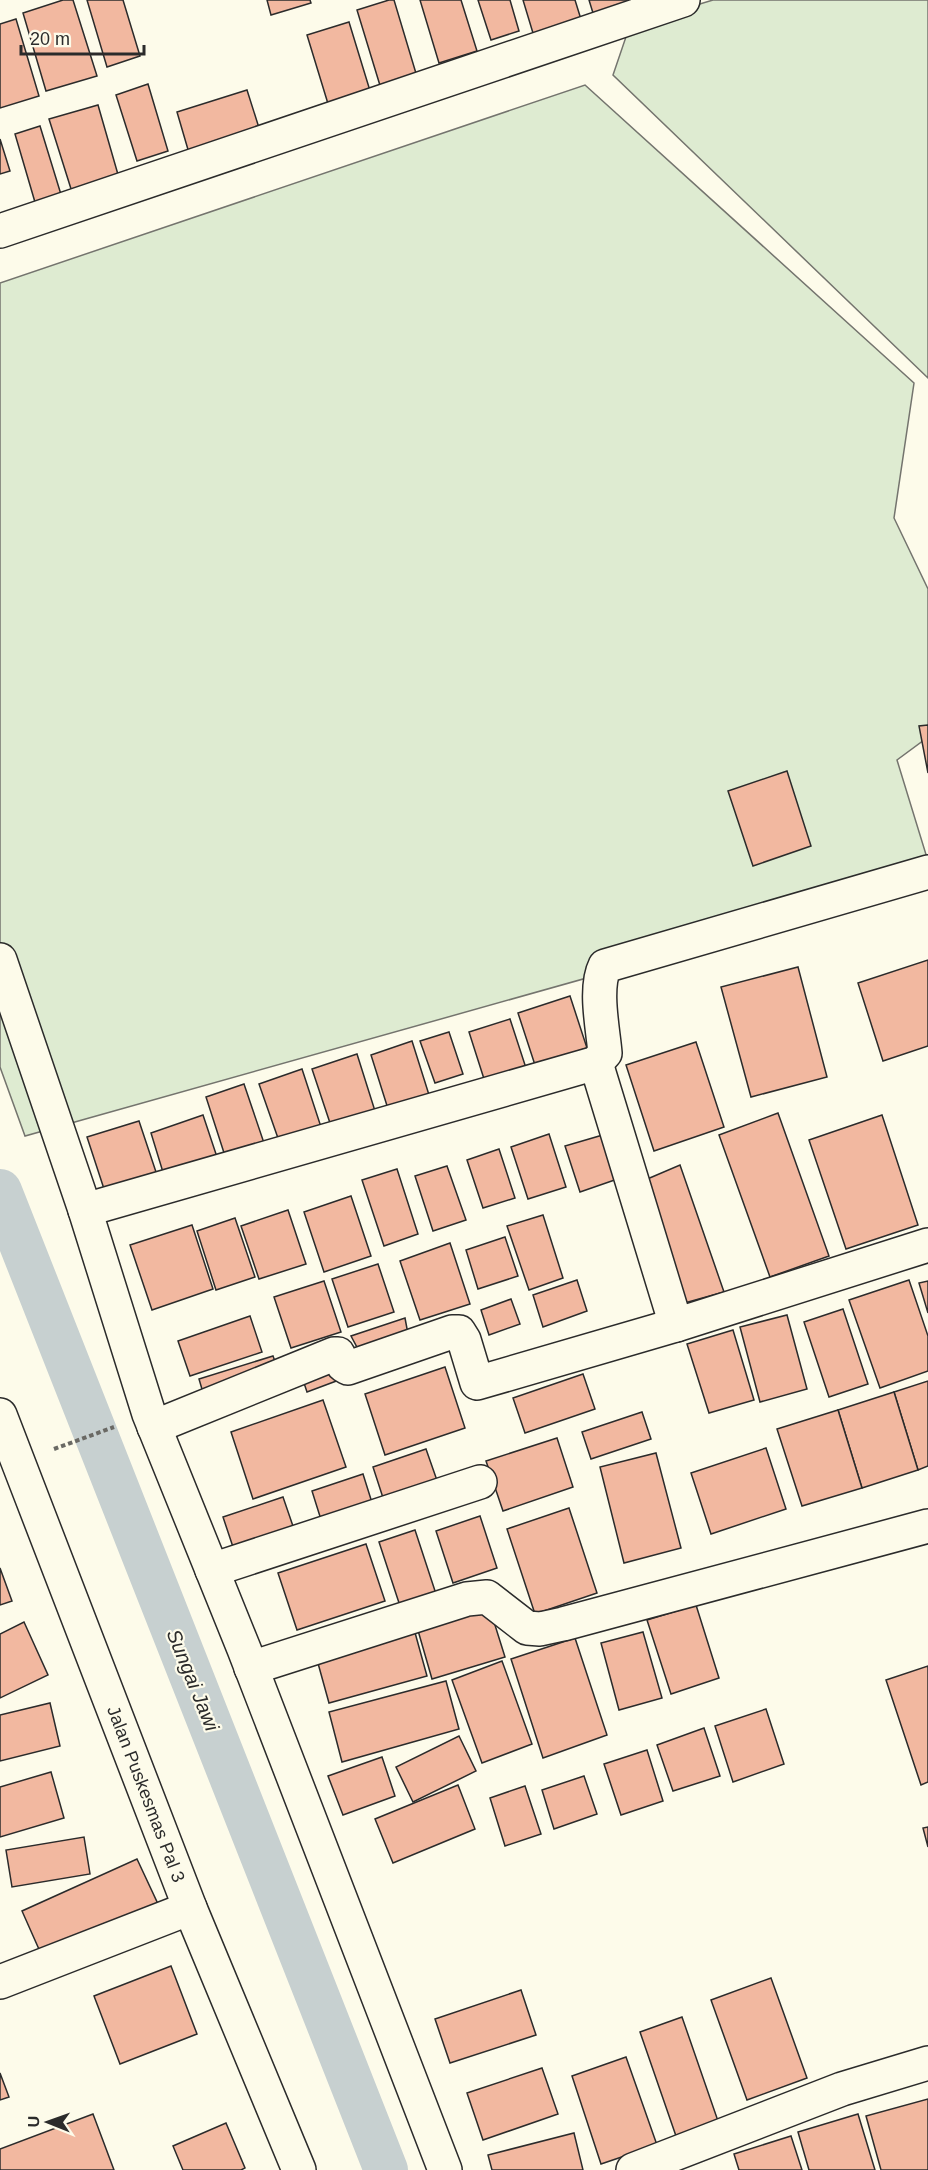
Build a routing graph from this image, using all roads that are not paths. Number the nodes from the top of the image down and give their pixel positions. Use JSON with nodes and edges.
{"nodes":[{"id":1,"x":683,"y":0,"type":"edge"},
{"id":2,"x":0,"y":231,"type":"edge"},
{"id":3,"x":928,"y":872,"type":"edge"},
{"id":4,"x":0,"y":960,"type":"edge"},
{"id":5,"x":596,"y":1063,"type":"junction"},
{"id":6,"x":85,"y":1210,"type":"junction"},
{"id":7,"x":928,"y":1245,"type":"edge"},
{"id":8,"x":676,"y":1325,"type":"junction"},
{"id":9,"x":0,"y":1415,"type":"edge"},
{"id":10,"x":138,"y":1425,"type":"junction"},
{"id":11,"x":22,"y":1468,"type":"edge"},
{"id":12,"x":480,"y":1482,"type":"dead end"},
{"id":13,"x":928,"y":1526,"type":"edge"},
{"id":14,"x":212,"y":1570,"type":"junction"},
{"id":15,"x":251,"y":1668,"type":"junction"},
{"id":16,"x":190,"y":1908,"type":"junction"},
{"id":17,"x":0,"y":1982,"type":"edge"},
{"id":18,"x":928,"y":2063,"type":"edge"},
{"id":19,"x":299,"y":2170,"type":"edge"},
{"id":20,"x":445,"y":2170,"type":"edge"},
{"id":21,"x":633,"y":2170,"type":"edge"}],
"edges":[{"from":1,"to":2,"type":"street"},
{"from":3,"to":5,"type":"street"},
{"from":4,"to":6,"type":"street"},
{"from":5,"to":6,"type":"street"},
{"from":5,"to":8,"type":"street"},
{"from":6,"to":10,"type":"street"},
{"from":7,"to":8,"type":"street"},
{"from":8,"to":10,"type":"street"},
{"from":9,"to":11,"type":"street","name":"Jalan Puskesmas Pal 3"},
{"from":10,"to":14,"type":"street"},
{"from":11,"to":16,"type":"street","name":"Jalan Puskesmas Pal 3"},
{"from":12,"to":14,"type":"street"},
{"from":13,"to":15,"type":"street"},
{"from":14,"to":15,"type":"street"},
{"from":15,"to":20,"type":"street"},
{"from":16,"to":17,"type":"street"},
{"from":16,"to":19,"type":"street","name":"Jalan Puskesmas Pal 3"},
{"from":18,"to":21,"type":"street"}]}
